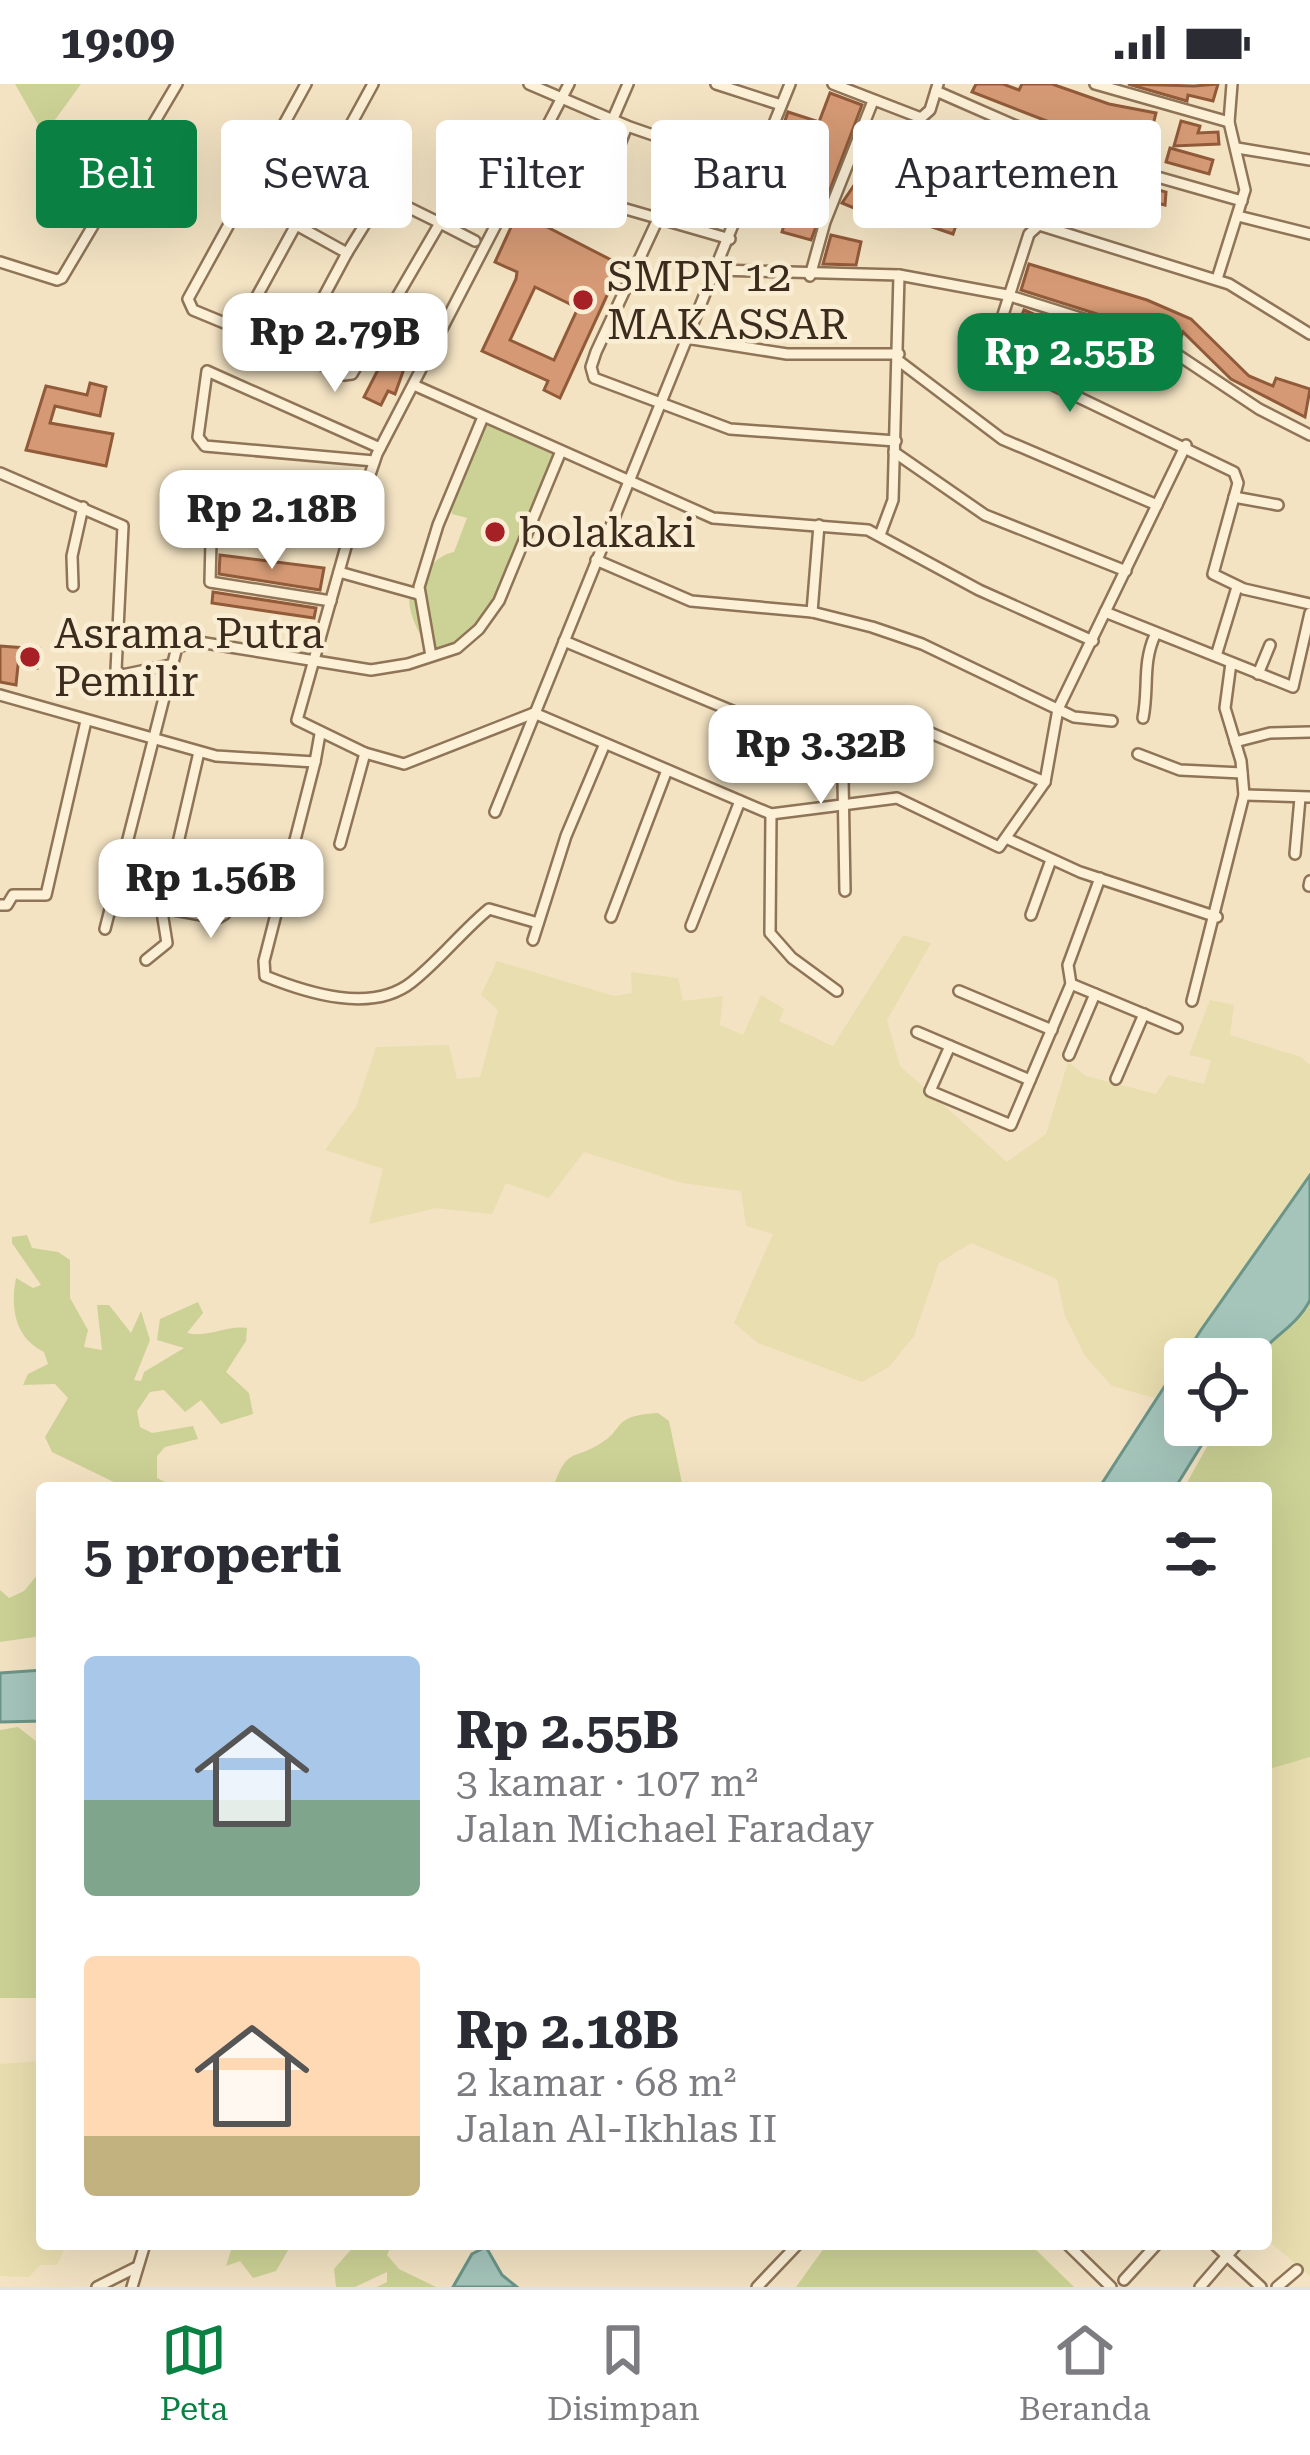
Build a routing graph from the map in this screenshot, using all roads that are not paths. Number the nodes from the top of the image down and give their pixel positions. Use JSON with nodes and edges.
{"nodes":[{"id":1,"x":177,"y":84,"type":"edge"},
{"id":2,"x":306,"y":84,"type":"edge"},
{"id":3,"x":373,"y":84,"type":"edge"},
{"id":4,"x":529,"y":84,"type":"edge"},
{"id":5,"x":569,"y":84,"type":"edge"},
{"id":6,"x":628,"y":84,"type":"edge"},
{"id":7,"x":716,"y":84,"type":"edge"},
{"id":8,"x":790,"y":84,"type":"edge"},
{"id":9,"x":833,"y":84,"type":"edge"},
{"id":10,"x":1096,"y":84,"type":"edge"},
{"id":11,"x":1232,"y":84,"type":"edge"},
{"id":12,"x":937,"y":88,"type":"edge"},
{"id":13,"x":560,"y":100,"type":"junction"},
{"id":14,"x":873,"y":101,"type":"junction"},
{"id":15,"x":781,"y":105,"type":"junction"},
{"id":16,"x":286,"y":120,"type":"edge"},
{"id":17,"x":353,"y":120,"type":"edge"},
{"id":18,"x":549,"y":120,"type":"edge"},
{"id":19,"x":610,"y":120,"type":"edge"},
{"id":20,"x":612,"y":120,"type":"edge"},
{"id":21,"x":776,"y":120,"type":"edge"},
{"id":22,"x":1229,"y":122,"type":"junction"},
{"id":23,"x":627,"y":126,"type":"edge"},
{"id":24,"x":651,"y":134,"type":"edge"},
{"id":25,"x":1237,"y":148,"type":"junction"},
{"id":26,"x":1310,"y":160,"type":"edge"},
{"id":27,"x":1243,"y":201,"type":"junction"},
{"id":28,"x":1238,"y":216,"type":"junction"},
{"id":29,"x":436,"y":221,"type":"edge"},
{"id":30,"x":227,"y":228,"type":"edge"},
{"id":31,"x":294,"y":228,"type":"edge"},
{"id":32,"x":303,"y":228,"type":"edge"},
{"id":33,"x":437,"y":228,"type":"edge"},
{"id":34,"x":450,"y":228,"type":"edge"},
{"id":35,"x":494,"y":228,"type":"edge"},
{"id":36,"x":656,"y":228,"type":"edge"},
{"id":37,"x":689,"y":228,"type":"edge"},
{"id":38,"x":734,"y":228,"type":"edge"},
{"id":39,"x":1310,"y":234,"type":"edge"},
{"id":40,"x":730,"y":239,"type":"junction"},
{"id":41,"x":475,"y":241,"type":"dead end"},
{"id":42,"x":346,"y":253,"type":"junction"},
{"id":43,"x":0,"y":262,"type":"edge"},
{"id":44,"x":716,"y":270,"type":"junction"},
{"id":45,"x":899,"y":275,"type":"junction"},
{"id":46,"x":810,"y":276,"type":"junction"},
{"id":47,"x":1216,"y":279,"type":"junction"},
{"id":48,"x":1006,"y":295,"type":"junction"},
{"id":49,"x":239,"y":329,"type":"junction"},
{"id":50,"x":1310,"y":334,"type":"edge"},
{"id":51,"x":686,"y":338,"type":"junction"},
{"id":52,"x":293,"y":352,"type":"junction"},
{"id":53,"x":899,"y":357,"type":"junction"},
{"id":54,"x":416,"y":386,"type":"junction"},
{"id":55,"x":659,"y":403,"type":"junction"},
{"id":56,"x":483,"y":417,"type":"junction"},
{"id":57,"x":1310,"y":435,"type":"edge"},
{"id":58,"x":1186,"y":445,"type":"junction"},
{"id":59,"x":895,"y":446,"type":"junction"},
{"id":60,"x":380,"y":448,"type":"junction"},
{"id":61,"x":561,"y":451,"type":"junction"},
{"id":62,"x":374,"y":461,"type":"junction"},
{"id":63,"x":0,"y":473,"type":"edge"},
{"id":64,"x":628,"y":481,"type":"junction"},
{"id":65,"x":1234,"y":497,"type":"junction"},
{"id":66,"x":1157,"y":505,"type":"junction"},
{"id":67,"x":1278,"y":505,"type":"dead end"},
{"id":68,"x":83,"y":508,"type":"junction"},
{"id":69,"x":203,"y":519,"type":"dead end"},
{"id":70,"x":819,"y":525,"type":"junction"},
{"id":71,"x":219,"y":532,"type":"dead end"},
{"id":72,"x":349,"y":536,"type":"junction"},
{"id":73,"x":880,"y":536,"type":"junction"},
{"id":74,"x":596,"y":560,"type":"junction"},
{"id":75,"x":1126,"y":571,"type":"junction"},
{"id":76,"x":339,"y":572,"type":"junction"},
{"id":77,"x":73,"y":586,"type":"dead end"},
{"id":78,"x":1237,"y":587,"type":"junction"},
{"id":79,"x":418,"y":595,"type":"junction"},
{"id":80,"x":331,"y":601,"type":"junction"},
{"id":81,"x":1310,"y":608,"type":"edge"},
{"id":82,"x":812,"y":612,"type":"junction"},
{"id":83,"x":1105,"y":612,"type":"junction"},
{"id":84,"x":1155,"y":635,"type":"junction"},
{"id":85,"x":564,"y":641,"type":"junction"},
{"id":86,"x":1093,"y":641,"type":"junction"},
{"id":87,"x":1270,"y":645,"type":"dead end"},
{"id":88,"x":431,"y":656,"type":"junction"},
{"id":89,"x":1216,"y":656,"type":"junction"},
{"id":90,"x":313,"y":659,"type":"junction"},
{"id":91,"x":1231,"y":663,"type":"junction"},
{"id":92,"x":170,"y":665,"type":"junction"},
{"id":93,"x":1258,"y":674,"type":"junction"},
{"id":94,"x":0,"y":695,"type":"edge"},
{"id":95,"x":1058,"y":709,"type":"junction"},
{"id":96,"x":535,"y":713,"type":"junction"},
{"id":97,"x":1143,"y":718,"type":"dead end"},
{"id":98,"x":86,"y":721,"type":"junction"},
{"id":99,"x":1112,"y":721,"type":"dead end"},
{"id":100,"x":842,"y":722,"type":"junction"},
{"id":101,"x":1310,"y":732,"type":"edge"},
{"id":102,"x":320,"y":734,"type":"junction"},
{"id":103,"x":150,"y":739,"type":"junction"},
{"id":104,"x":1234,"y":742,"type":"junction"},
{"id":105,"x":604,"y":746,"type":"junction"},
{"id":106,"x":200,"y":752,"type":"junction"},
{"id":107,"x":365,"y":752,"type":"junction"},
{"id":108,"x":1138,"y":754,"type":"dead end"},
{"id":109,"x":315,"y":763,"type":"junction"},
{"id":110,"x":667,"y":770,"type":"junction"},
{"id":111,"x":1242,"y":773,"type":"junction"},
{"id":112,"x":1045,"y":782,"type":"junction"},
{"id":113,"x":1244,"y":795,"type":"junction"},
{"id":114,"x":1305,"y":797,"type":"edge"},
{"id":115,"x":740,"y":801,"type":"junction"},
{"id":116,"x":844,"y":804,"type":"junction"},
{"id":117,"x":496,"y":812,"type":"dead end"},
{"id":118,"x":771,"y":814,"type":"junction"},
{"id":119,"x":1005,"y":842,"type":"junction"},
{"id":120,"x":340,"y":844,"type":"dead end"},
{"id":121,"x":1295,"y":854,"type":"dead end"},
{"id":122,"x":1051,"y":860,"type":"junction"},
{"id":123,"x":1100,"y":878,"type":"junction"},
{"id":124,"x":845,"y":891,"type":"dead end"},
{"id":125,"x":0,"y":904,"type":"edge"},
{"id":126,"x":228,"y":904,"type":"dead end"},
{"id":127,"x":163,"y":908,"type":"junction"},
{"id":128,"x":1030,"y":915,"type":"dead end"},
{"id":129,"x":1217,"y":916,"type":"junction"},
{"id":130,"x":611,"y":917,"type":"dead end"},
{"id":131,"x":538,"y":923,"type":"junction"},
{"id":132,"x":691,"y":926,"type":"dead end"},
{"id":133,"x":106,"y":929,"type":"dead end"},
{"id":134,"x":533,"y":940,"type":"dead end"},
{"id":135,"x":146,"y":960,"type":"dead end"},
{"id":136,"x":1071,"y":984,"type":"junction"},
{"id":137,"x":837,"y":991,"type":"dead end"},
{"id":138,"x":959,"y":991,"type":"dead end"},
{"id":139,"x":1095,"y":994,"type":"junction"},
{"id":140,"x":1192,"y":1001,"type":"dead end"},
{"id":141,"x":1144,"y":1014,"type":"junction"},
{"id":142,"x":1177,"y":1028,"type":"dead end"},
{"id":143,"x":1052,"y":1030,"type":"junction"},
{"id":144,"x":917,"y":1032,"type":"dead end"},
{"id":145,"x":950,"y":1046,"type":"junction"},
{"id":146,"x":1069,"y":1055,"type":"dead end"},
{"id":147,"x":1116,"y":1079,"type":"dead end"},
{"id":148,"x":1030,"y":1080,"type":"junction"},
{"id":149,"x":142,"y":2250,"type":"edge"},
{"id":150,"x":792,"y":2250,"type":"edge"},
{"id":151,"x":1074,"y":2250,"type":"edge"},
{"id":152,"x":1152,"y":2250,"type":"edge"},
{"id":153,"x":1220,"y":2250,"type":"edge"},
{"id":154,"x":1232,"y":2250,"type":"edge"},
{"id":155,"x":1227,"y":2256,"type":"junction"},
{"id":156,"x":135,"y":2268,"type":"junction"},
{"id":157,"x":1297,"y":2270,"type":"dead end"},
{"id":158,"x":1124,"y":2280,"type":"dead end"},
{"id":159,"x":98,"y":2287,"type":"edge"},
{"id":160,"x":132,"y":2287,"type":"edge"},
{"id":161,"x":758,"y":2287,"type":"edge"},
{"id":162,"x":1111,"y":2287,"type":"edge"},
{"id":163,"x":1199,"y":2287,"type":"edge"},
{"id":164,"x":1261,"y":2287,"type":"edge"},
{"id":165,"x":1277,"y":2287,"type":"edge"}],
"edges":[{"from":1,"to":43,"type":"street"},
{"from":2,"to":16,"type":"street"},
{"from":3,"to":17,"type":"street"},
{"from":4,"to":13,"type":"street"},
{"from":5,"to":13,"type":"street"},
{"from":6,"to":20,"type":"street"},
{"from":7,"to":15,"type":"street"},
{"from":8,"to":15,"type":"street"},
{"from":9,"to":14,"type":"street"},
{"from":10,"to":22,"type":"street"},
{"from":11,"to":22,"type":"street"},
{"from":12,"to":14,"type":"street"},
{"from":12,"to":27,"type":"street"},
{"from":13,"to":18,"type":"street"},
{"from":13,"to":19,"type":"street"},
{"from":14,"to":46,"type":"street"},
{"from":15,"to":21,"type":"street"},
{"from":22,"to":25,"type":"street"},
{"from":23,"to":24,"type":"street"},
{"from":25,"to":26,"type":"street"},
{"from":25,"to":27,"type":"street"},
{"from":27,"to":28,"type":"street"},
{"from":28,"to":39,"type":"street"},
{"from":28,"to":47,"type":"street"},
{"from":29,"to":42,"type":"street"},
{"from":30,"to":49,"type":"street"},
{"from":31,"to":49,"type":"street"},
{"from":32,"to":42,"type":"street"},
{"from":33,"to":52,"type":"street"},
{"from":34,"to":41,"type":"street"},
{"from":35,"to":54,"type":"street"},
{"from":36,"to":55,"type":"street"},
{"from":37,"to":40,"type":"street"},
{"from":38,"to":40,"type":"street"},
{"from":40,"to":44,"type":"street"},
{"from":42,"to":52,"type":"street"},
{"from":44,"to":46,"type":"street"},
{"from":44,"to":51,"type":"street"},
{"from":45,"to":46,"type":"street"},
{"from":45,"to":48,"type":"street"},
{"from":45,"to":53,"type":"street"},
{"from":47,"to":48,"type":"street"},
{"from":47,"to":50,"type":"street"},
{"from":48,"to":57,"type":"street"},
{"from":48,"to":58,"type":"street"},
{"from":49,"to":52,"type":"street"},
{"from":51,"to":53,"type":"street"},
{"from":51,"to":55,"type":"street"},
{"from":53,"to":59,"type":"street"},
{"from":53,"to":66,"type":"street"},
{"from":54,"to":56,"type":"street"},
{"from":54,"to":60,"type":"street"},
{"from":55,"to":59,"type":"street"},
{"from":55,"to":64,"type":"street"},
{"from":56,"to":61,"type":"street"},
{"from":56,"to":79,"type":"street"},
{"from":58,"to":65,"type":"street"},
{"from":58,"to":66,"type":"street"},
{"from":59,"to":73,"type":"street"},
{"from":59,"to":75,"type":"street"},
{"from":60,"to":62,"type":"street"},
{"from":60,"to":62,"type":"street"},
{"from":61,"to":64,"type":"street"},
{"from":61,"to":88,"type":"street"},
{"from":62,"to":72,"type":"street"},
{"from":63,"to":68,"type":"street"},
{"from":64,"to":70,"type":"street"},
{"from":64,"to":74,"type":"street"},
{"from":65,"to":67,"type":"street"},
{"from":65,"to":78,"type":"street"},
{"from":66,"to":75,"type":"street"},
{"from":68,"to":77,"type":"street"},
{"from":68,"to":92,"type":"street"},
{"from":69,"to":72,"type":"street"},
{"from":70,"to":73,"type":"street"},
{"from":70,"to":82,"type":"street"},
{"from":71,"to":80,"type":"street"},
{"from":72,"to":76,"type":"street"},
{"from":73,"to":86,"type":"street"},
{"from":74,"to":82,"type":"street"},
{"from":74,"to":85,"type":"street"},
{"from":75,"to":83,"type":"street"},
{"from":76,"to":79,"type":"street"},
{"from":76,"to":80,"type":"street"},
{"from":78,"to":81,"type":"street"},
{"from":78,"to":89,"type":"street"},
{"from":79,"to":88,"type":"street"},
{"from":80,"to":90,"type":"street"},
{"from":81,"to":93,"type":"street"},
{"from":82,"to":95,"type":"street"},
{"from":83,"to":84,"type":"street"},
{"from":83,"to":86,"type":"street"},
{"from":84,"to":89,"type":"street"},
{"from":84,"to":97,"type":"street"},
{"from":85,"to":96,"type":"street"},
{"from":85,"to":100,"type":"street"},
{"from":86,"to":95,"type":"street"},
{"from":87,"to":93,"type":"street"},
{"from":88,"to":90,"type":"street"},
{"from":89,"to":91,"type":"street"},
{"from":90,"to":92,"type":"street"},
{"from":90,"to":102,"type":"street"},
{"from":91,"to":93,"type":"street"},
{"from":91,"to":104,"type":"street"},
{"from":92,"to":103,"type":"street"},
{"from":94,"to":98,"type":"street"},
{"from":95,"to":99,"type":"street"},
{"from":95,"to":112,"type":"street"},
{"from":96,"to":105,"type":"street"},
{"from":96,"to":107,"type":"street"},
{"from":96,"to":117,"type":"street"},
{"from":98,"to":103,"type":"street"},
{"from":98,"to":125,"type":"street"},
{"from":100,"to":112,"type":"street"},
{"from":100,"to":116,"type":"street"},
{"from":101,"to":104,"type":"street"},
{"from":102,"to":107,"type":"street"},
{"from":102,"to":109,"type":"street"},
{"from":103,"to":106,"type":"street"},
{"from":103,"to":133,"type":"street"},
{"from":104,"to":111,"type":"street"},
{"from":105,"to":110,"type":"street"},
{"from":105,"to":131,"type":"street"},
{"from":106,"to":109,"type":"street"},
{"from":106,"to":127,"type":"street"},
{"from":107,"to":120,"type":"street"},
{"from":108,"to":111,"type":"street"},
{"from":109,"to":131,"type":"street"},
{"from":110,"to":115,"type":"street"},
{"from":110,"to":130,"type":"street"},
{"from":111,"to":113,"type":"street"},
{"from":112,"to":119,"type":"street"},
{"from":113,"to":114,"type":"street"},
{"from":113,"to":129,"type":"street"},
{"from":114,"to":121,"type":"street"},
{"from":115,"to":118,"type":"street"},
{"from":115,"to":132,"type":"street"},
{"from":116,"to":118,"type":"street"},
{"from":116,"to":119,"type":"street"},
{"from":116,"to":124,"type":"street"},
{"from":118,"to":137,"type":"street"},
{"from":119,"to":122,"type":"street"},
{"from":122,"to":123,"type":"street"},
{"from":122,"to":128,"type":"street"},
{"from":123,"to":129,"type":"street"},
{"from":123,"to":136,"type":"street"},
{"from":126,"to":127,"type":"street"},
{"from":127,"to":135,"type":"street"},
{"from":129,"to":140,"type":"street"},
{"from":131,"to":134,"type":"street"},
{"from":136,"to":139,"type":"street"},
{"from":136,"to":143,"type":"street"},
{"from":138,"to":143,"type":"street"},
{"from":139,"to":141,"type":"street"},
{"from":139,"to":146,"type":"street"},
{"from":141,"to":142,"type":"street"},
{"from":141,"to":147,"type":"street"},
{"from":143,"to":148,"type":"street"},
{"from":144,"to":145,"type":"street"},
{"from":145,"to":148,"type":"street"},
{"from":145,"to":148,"type":"street"},
{"from":149,"to":156,"type":"street"},
{"from":150,"to":161,"type":"street"},
{"from":151,"to":162,"type":"street"},
{"from":152,"to":158,"type":"street"},
{"from":153,"to":155,"type":"street"},
{"from":154,"to":155,"type":"street"},
{"from":155,"to":163,"type":"street"},
{"from":155,"to":164,"type":"street"},
{"from":156,"to":159,"type":"street"},
{"from":156,"to":160,"type":"street"},
{"from":157,"to":165,"type":"street"}]}
